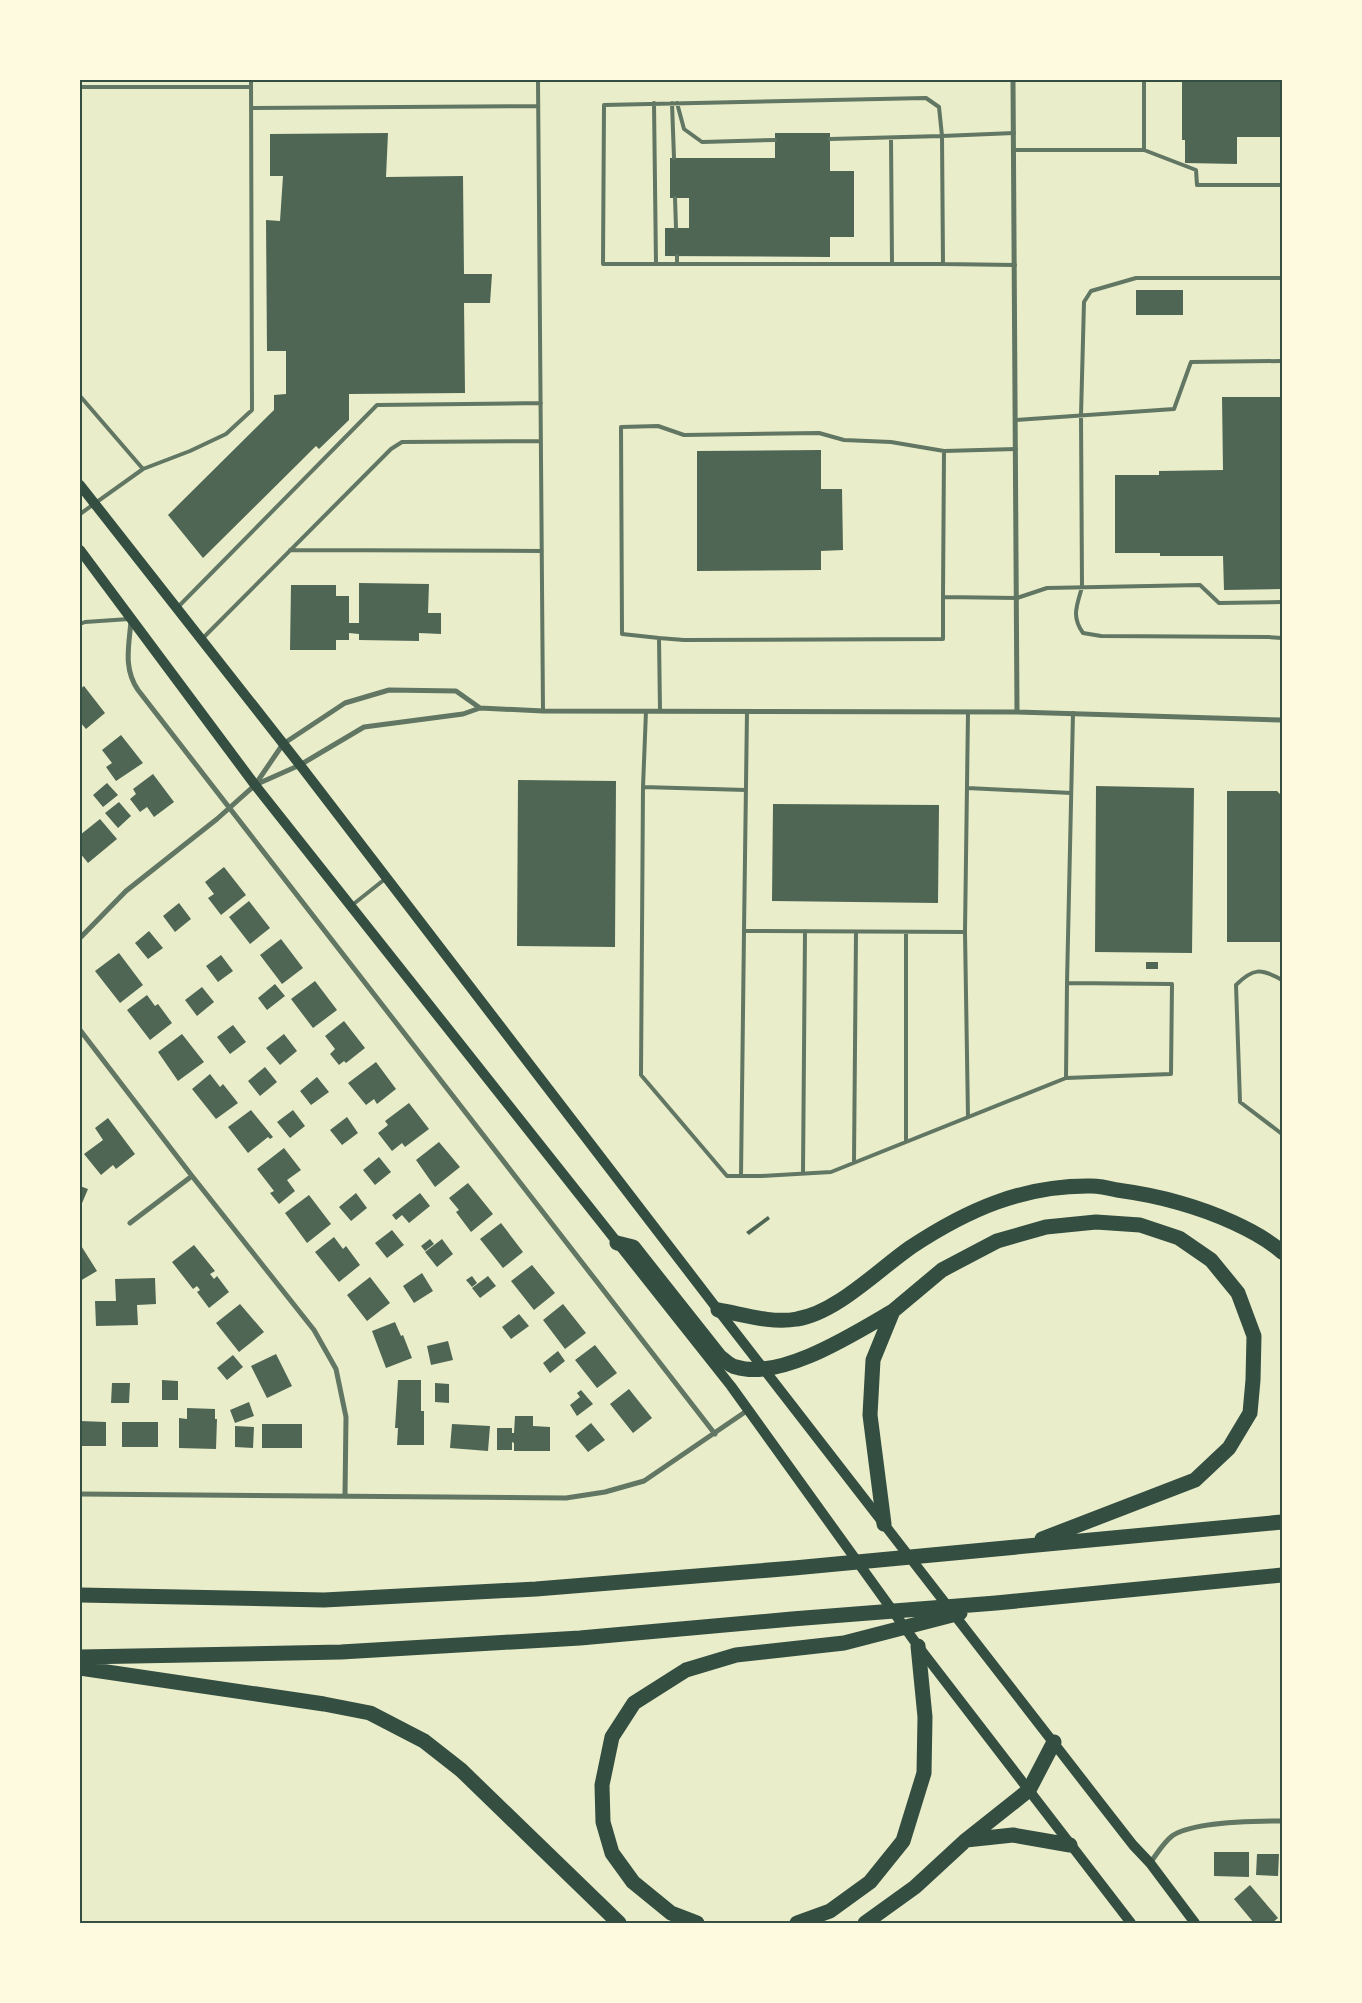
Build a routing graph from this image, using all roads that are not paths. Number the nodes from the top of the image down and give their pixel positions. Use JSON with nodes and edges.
{"nodes":[{"id":1,"x":250,"y":80,"type":"edge"},
{"id":2,"x":538,"y":80,"type":"edge"},
{"id":3,"x":1013,"y":80,"type":"edge"},
{"id":4,"x":1144,"y":80,"type":"edge"},
{"id":5,"x":80,"y":87,"type":"edge"},
{"id":6,"x":251,"y":87,"type":"junction"},
{"id":7,"x":654,"y":103,"type":"junction"},
{"id":8,"x":674,"y":103,"type":"junction"},
{"id":9,"x":538,"y":106,"type":"junction"},
{"id":10,"x":251,"y":108,"type":"junction"},
{"id":11,"x":1014,"y":133,"type":"junction"},
{"id":12,"x":942,"y":136,"type":"junction"},
{"id":13,"x":891,"y":138,"type":"junction"},
{"id":14,"x":830,"y":139,"type":"dead end"},
{"id":15,"x":775,"y":140,"type":"dead end"},
{"id":16,"x":1014,"y":150,"type":"junction"},
{"id":17,"x":1144,"y":150,"type":"junction"},
{"id":18,"x":674,"y":158,"type":"dead end"},
{"id":19,"x":1282,"y":185,"type":"edge"},
{"id":20,"x":675,"y":198,"type":"dead end"},
{"id":21,"x":676,"y":228,"type":"dead end"},
{"id":22,"x":677,"y":256,"type":"dead end"},
{"id":23,"x":656,"y":264,"type":"junction"},
{"id":24,"x":677,"y":264,"type":"junction"},
{"id":25,"x":892,"y":264,"type":"junction"},
{"id":26,"x":943,"y":264,"type":"junction"},
{"id":27,"x":1015,"y":265,"type":"junction"},
{"id":28,"x":1282,"y":278,"type":"edge"},
{"id":29,"x":1282,"y":361,"type":"edge"},
{"id":30,"x":80,"y":396,"type":"edge"},
{"id":31,"x":541,"y":403,"type":"junction"},
{"id":32,"x":1081,"y":415,"type":"junction"},
{"id":33,"x":1016,"y":420,"type":"junction"},
{"id":34,"x":541,"y":441,"type":"junction"},
{"id":35,"x":1016,"y":449,"type":"junction"},
{"id":36,"x":944,"y":451,"type":"junction"},
{"id":37,"x":143,"y":469,"type":"junction"},
{"id":38,"x":80,"y":485,"type":"edge"},
{"id":39,"x":94,"y":503,"type":"junction"},
{"id":40,"x":80,"y":514,"type":"edge"},
{"id":41,"x":80,"y":550,"type":"edge"},
{"id":42,"x":290,"y":550,"type":"junction"},
{"id":43,"x":542,"y":551,"type":"junction"},
{"id":44,"x":1082,"y":588,"type":"junction"},
{"id":45,"x":943,"y":597,"type":"junction"},
{"id":46,"x":1017,"y":598,"type":"junction"},
{"id":47,"x":1282,"y":602,"type":"edge"},
{"id":48,"x":176,"y":608,"type":"junction"},
{"id":49,"x":131,"y":618,"type":"junction"},
{"id":50,"x":80,"y":624,"type":"edge"},
{"id":51,"x":659,"y":638,"type":"junction"},
{"id":52,"x":1282,"y":638,"type":"edge"},
{"id":53,"x":201,"y":640,"type":"junction"},
{"id":54,"x":480,"y":708,"type":"junction"},
{"id":55,"x":543,"y":711,"type":"junction"},
{"id":56,"x":646,"y":711,"type":"junction"},
{"id":57,"x":660,"y":711,"type":"junction"},
{"id":58,"x":747,"y":711,"type":"junction"},
{"id":59,"x":968,"y":712,"type":"junction"},
{"id":60,"x":1017,"y":712,"type":"junction"},
{"id":61,"x":1073,"y":714,"type":"junction"},
{"id":62,"x":1282,"y":720,"type":"edge"},
{"id":63,"x":283,"y":744,"type":"junction"},
{"id":64,"x":300,"y":765,"type":"junction"},
{"id":65,"x":255,"y":785,"type":"junction"},
{"id":66,"x":643,"y":787,"type":"junction"},
{"id":67,"x":967,"y":788,"type":"junction"},
{"id":68,"x":746,"y":790,"type":"junction"},
{"id":69,"x":1071,"y":793,"type":"junction"},
{"id":70,"x":229,"y":809,"type":"junction"},
{"id":71,"x":386,"y":878,"type":"junction"},
{"id":72,"x":351,"y":906,"type":"junction"},
{"id":73,"x":744,"y":931,"type":"junction"},
{"id":74,"x":805,"y":931,"type":"junction"},
{"id":75,"x":856,"y":932,"type":"junction"},
{"id":76,"x":906,"y":932,"type":"junction"},
{"id":77,"x":965,"y":932,"type":"junction"},
{"id":78,"x":80,"y":938,"type":"edge"},
{"id":79,"x":1282,"y":980,"type":"edge"},
{"id":80,"x":1067,"y":983,"type":"junction"},
{"id":81,"x":80,"y":1030,"type":"edge"},
{"id":82,"x":1066,"y":1078,"type":"junction"},
{"id":83,"x":968,"y":1117,"type":"junction"},
{"id":84,"x":1282,"y":1134,"type":"edge"},
{"id":85,"x":906,"y":1141,"type":"junction"},
{"id":86,"x":854,"y":1162,"type":"junction"},
{"id":87,"x":803,"y":1173,"type":"junction"},
{"id":88,"x":192,"y":1176,"type":"junction"},
{"id":89,"x":741,"y":1176,"type":"junction"},
{"id":90,"x":130,"y":1224,"type":"dead end"},
{"id":91,"x":617,"y":1243,"type":"junction"},
{"id":92,"x":1282,"y":1252,"type":"edge"},
{"id":93,"x":718,"y":1310,"type":"junction"},
{"id":94,"x":893,"y":1311,"type":"junction"},
{"id":95,"x":764,"y":1369,"type":"junction"},
{"id":96,"x":748,"y":1410,"type":"junction"},
{"id":97,"x":714,"y":1434,"type":"junction"},
{"id":98,"x":80,"y":1494,"type":"edge"},
{"id":99,"x":345,"y":1496,"type":"junction"},
{"id":100,"x":1282,"y":1522,"type":"edge"},
{"id":101,"x":884,"y":1524,"type":"junction"},
{"id":102,"x":1024,"y":1546,"type":"junction"},
{"id":103,"x":1282,"y":1575,"type":"edge"},
{"id":104,"x":80,"y":1595,"type":"edge"},
{"id":105,"x":996,"y":1603,"type":"junction"},
{"id":106,"x":918,"y":1646,"type":"junction"},
{"id":107,"x":80,"y":1658,"type":"edge"},
{"id":108,"x":80,"y":1668,"type":"edge"},
{"id":109,"x":1054,"y":1742,"type":"junction"},
{"id":110,"x":1029,"y":1790,"type":"junction"},
{"id":111,"x":1282,"y":1821,"type":"edge"},
{"id":112,"x":966,"y":1840,"type":"junction"},
{"id":113,"x":1070,"y":1845,"type":"junction"},
{"id":114,"x":1150,"y":1863,"type":"junction"},
{"id":115,"x":619,"y":1923,"type":"edge"},
{"id":116,"x":697,"y":1923,"type":"edge"},
{"id":117,"x":797,"y":1923,"type":"edge"},
{"id":118,"x":865,"y":1923,"type":"edge"},
{"id":119,"x":1131,"y":1923,"type":"edge"},
{"id":120,"x":1196,"y":1923,"type":"edge"}],
"edges":[{"from":1,"to":6,"type":"lane"},
{"from":2,"to":9,"type":"lane"},
{"from":3,"to":11,"type":"street"},
{"from":4,"to":17,"type":"lane"},
{"from":5,"to":6,"type":"lane"},
{"from":6,"to":10,"type":"lane"},
{"from":7,"to":8,"type":"lane"},
{"from":7,"to":23,"type":"lane"},
{"from":7,"to":23,"type":"lane"},
{"from":8,"to":12,"type":"lane"},
{"from":8,"to":15,"type":"lane"},
{"from":8,"to":18,"type":"lane"},
{"from":9,"to":10,"type":"lane"},
{"from":9,"to":31,"type":"lane"},
{"from":10,"to":37,"type":"lane"},
{"from":11,"to":12,"type":"lane"},
{"from":11,"to":16,"type":"street"},
{"from":12,"to":13,"type":"lane"},
{"from":12,"to":26,"type":"lane"},
{"from":13,"to":14,"type":"lane"},
{"from":13,"to":25,"type":"lane"},
{"from":16,"to":17,"type":"lane"},
{"from":16,"to":27,"type":"street"},
{"from":17,"to":19,"type":"lane"},
{"from":20,"to":21,"type":"lane"},
{"from":22,"to":24,"type":"lane"},
{"from":23,"to":24,"type":"lane"},
{"from":24,"to":25,"type":"lane"},
{"from":25,"to":26,"type":"lane"},
{"from":26,"to":27,"type":"lane"},
{"from":27,"to":33,"type":"street"},
{"from":28,"to":32,"type":"lane"},
{"from":29,"to":32,"type":"lane"},
{"from":30,"to":37,"type":"lane"},
{"from":31,"to":34,"type":"lane"},
{"from":31,"to":48,"type":"lane"},
{"from":32,"to":33,"type":"lane"},
{"from":32,"to":44,"type":"lane"},
{"from":33,"to":35,"type":"street"},
{"from":34,"to":42,"type":"lane"},
{"from":34,"to":43,"type":"lane"},
{"from":35,"to":36,"type":"lane"},
{"from":35,"to":46,"type":"street"},
{"from":36,"to":45,"type":"lane"},
{"from":36,"to":51,"type":"lane"},
{"from":37,"to":39,"type":"lane"},
{"from":38,"to":39,"type":"main road"},
{"from":39,"to":40,"type":"lane"},
{"from":39,"to":48,"type":"main road"},
{"from":41,"to":49,"type":"main road"},
{"from":42,"to":43,"type":"lane"},
{"from":42,"to":53,"type":"lane"},
{"from":43,"to":55,"type":"lane"},
{"from":44,"to":46,"type":"lane"},
{"from":44,"to":47,"type":"lane"},
{"from":44,"to":52,"type":"lane"},
{"from":45,"to":46,"type":"lane"},
{"from":45,"to":51,"type":"lane"},
{"from":46,"to":60,"type":"street"},
{"from":48,"to":53,"type":"main road"},
{"from":49,"to":50,"type":"lane"},
{"from":49,"to":65,"type":"main road"},
{"from":49,"to":70,"type":"street"},
{"from":51,"to":57,"type":"lane"},
{"from":53,"to":63,"type":"main road"},
{"from":54,"to":55,"type":"street"},
{"from":54,"to":63,"type":"street"},
{"from":54,"to":64,"type":"street"},
{"from":55,"to":56,"type":"street"},
{"from":56,"to":57,"type":"street"},
{"from":56,"to":66,"type":"lane"},
{"from":57,"to":58,"type":"street"},
{"from":58,"to":59,"type":"street"},
{"from":58,"to":68,"type":"lane"},
{"from":59,"to":60,"type":"street"},
{"from":59,"to":67,"type":"lane"},
{"from":60,"to":61,"type":"street"},
{"from":61,"to":62,"type":"street"},
{"from":61,"to":69,"type":"lane"},
{"from":63,"to":64,"type":"main road"},
{"from":63,"to":65,"type":"street"},
{"from":64,"to":65,"type":"street"},
{"from":64,"to":71,"type":"main road"},
{"from":65,"to":70,"type":"street"},
{"from":65,"to":72,"type":"main road"},
{"from":66,"to":68,"type":"lane"},
{"from":66,"to":89,"type":"lane"},
{"from":67,"to":69,"type":"lane"},
{"from":67,"to":77,"type":"lane"},
{"from":68,"to":73,"type":"lane"},
{"from":69,"to":80,"type":"lane"},
{"from":70,"to":78,"type":"street"},
{"from":70,"to":97,"type":"street"},
{"from":71,"to":72,"type":"lane"},
{"from":71,"to":93,"type":"main road"},
{"from":72,"to":91,"type":"main road"},
{"from":73,"to":74,"type":"lane"},
{"from":73,"to":89,"type":"lane"},
{"from":74,"to":75,"type":"lane"},
{"from":74,"to":87,"type":"lane"},
{"from":75,"to":76,"type":"lane"},
{"from":75,"to":86,"type":"lane"},
{"from":76,"to":77,"type":"lane"},
{"from":76,"to":85,"type":"lane"},
{"from":77,"to":83,"type":"lane"},
{"from":79,"to":84,"type":"lane"},
{"from":80,"to":82,"type":"lane"},
{"from":80,"to":82,"type":"lane"},
{"from":81,"to":88,"type":"street"},
{"from":82,"to":83,"type":"lane"},
{"from":83,"to":85,"type":"lane"},
{"from":85,"to":86,"type":"lane"},
{"from":86,"to":87,"type":"lane"},
{"from":87,"to":89,"type":"lane"},
{"from":88,"to":90,"type":"street"},
{"from":88,"to":99,"type":"street"},
{"from":91,"to":95,"type":"highway"},
{"from":91,"to":96,"type":"main road"},
{"from":92,"to":93,"type":"highway"},
{"from":93,"to":95,"type":"main road"},
{"from":94,"to":95,"type":"highway"},
{"from":94,"to":101,"type":"highway"},
{"from":94,"to":102,"type":"highway"},
{"from":95,"to":101,"type":"main road"},
{"from":96,"to":97,"type":"street"},
{"from":96,"to":106,"type":"main road"},
{"from":97,"to":99,"type":"street"},
{"from":98,"to":99,"type":"street"},
{"from":100,"to":102,"type":"highway"},
{"from":101,"to":109,"type":"main road"},
{"from":102,"to":104,"type":"highway"},
{"from":103,"to":105,"type":"highway"},
{"from":105,"to":107,"type":"highway"},
{"from":105,"to":116,"type":"highway"},
{"from":106,"to":110,"type":"main road"},
{"from":106,"to":117,"type":"highway"},
{"from":108,"to":115,"type":"highway"},
{"from":109,"to":110,"type":"highway"},
{"from":109,"to":114,"type":"main road"},
{"from":110,"to":112,"type":"highway"},
{"from":110,"to":113,"type":"main road"},
{"from":111,"to":114,"type":"street"},
{"from":112,"to":113,"type":"highway"},
{"from":112,"to":118,"type":"highway"},
{"from":113,"to":119,"type":"main road"},
{"from":114,"to":120,"type":"main road"}]}
